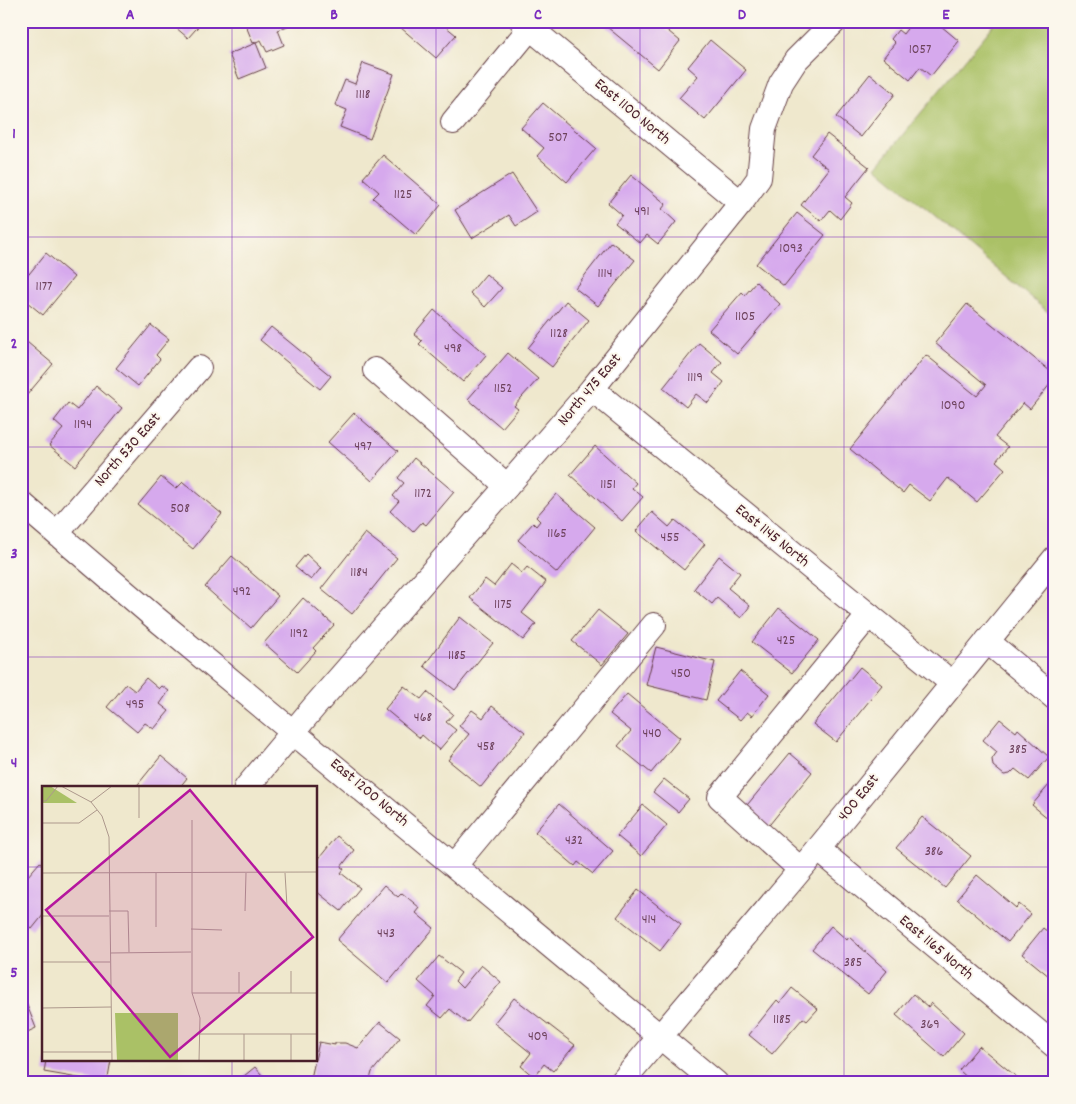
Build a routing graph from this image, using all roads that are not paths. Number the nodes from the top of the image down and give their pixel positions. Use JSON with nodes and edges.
{"nodes":[{"id":1,"x":835,"y":21,"type":"edge"},
{"id":2,"x":526,"y":24,"type":"edge"},
{"id":3,"x":453,"y":122,"type":"dead end"},
{"id":4,"x":741,"y":203,"type":"junction"},
{"id":5,"x":199,"y":368,"type":"dead end"},
{"id":6,"x":375,"y":370,"type":"dead end"},
{"id":7,"x":592,"y":389,"type":"junction"},
{"id":8,"x":507,"y":486,"type":"junction"},
{"id":9,"x":21,"y":504,"type":"edge"},
{"id":10,"x":57,"y":533,"type":"junction"},
{"id":11,"x":1055,"y":558,"type":"edge"},
{"id":12,"x":869,"y":615,"type":"junction"},
{"id":13,"x":654,"y":625,"type":"dead end"},
{"id":14,"x":987,"y":641,"type":"junction"},
{"id":15,"x":952,"y":683,"type":"junction"},
{"id":16,"x":1055,"y":698,"type":"edge"},
{"id":17,"x":294,"y":730,"type":"junction"},
{"id":18,"x":248,"y":786,"type":"edge"},
{"id":19,"x":818,"y":849,"type":"junction"},
{"id":20,"x":455,"y":865,"type":"junction"},
{"id":21,"x":800,"y":869,"type":"junction"},
{"id":22,"x":660,"y":1036,"type":"junction"},
{"id":23,"x":1055,"y":1046,"type":"edge"},
{"id":24,"x":621,"y":1083,"type":"edge"},
{"id":25,"x":716,"y":1083,"type":"edge"}],
"edges":[{"from":1,"to":4,"type":"street","name":"North 475 East"},
{"from":2,"to":3,"type":"street"},
{"from":2,"to":4,"type":"street","name":"East 1100 North"},
{"from":4,"to":7,"type":"street","name":"North 475 East"},
{"from":5,"to":10,"type":"street","name":"North 530 East"},
{"from":6,"to":8,"type":"street"},
{"from":7,"to":8,"type":"street","name":"North 475 East"},
{"from":7,"to":12,"type":"street","name":"East 1145 North"},
{"from":8,"to":17,"type":"street","name":"North 475 East"},
{"from":9,"to":10,"type":"street","name":"East 1200 North"},
{"from":10,"to":17,"type":"street","name":"East 1200 North"},
{"from":11,"to":14,"type":"street","name":"400 East"},
{"from":12,"to":15,"type":"street","name":"East 1145 North"},
{"from":12,"to":21,"type":"street"},
{"from":13,"to":20,"type":"street"},
{"from":14,"to":15,"type":"street","name":"400 East"},
{"from":14,"to":16,"type":"street"},
{"from":15,"to":19,"type":"street","name":"400 East"},
{"from":17,"to":18,"type":"street","name":"North 475 East"},
{"from":17,"to":20,"type":"street","name":"East 1200 North"},
{"from":19,"to":21,"type":"street","name":"400 East"},
{"from":19,"to":23,"type":"street","name":"East 1165 North"},
{"from":20,"to":22,"type":"street","name":"East 1200 North"},
{"from":21,"to":22,"type":"street","name":"400 East"},
{"from":22,"to":24,"type":"street","name":"400 East"},
{"from":22,"to":25,"type":"street","name":"East 1200 North"}]}
